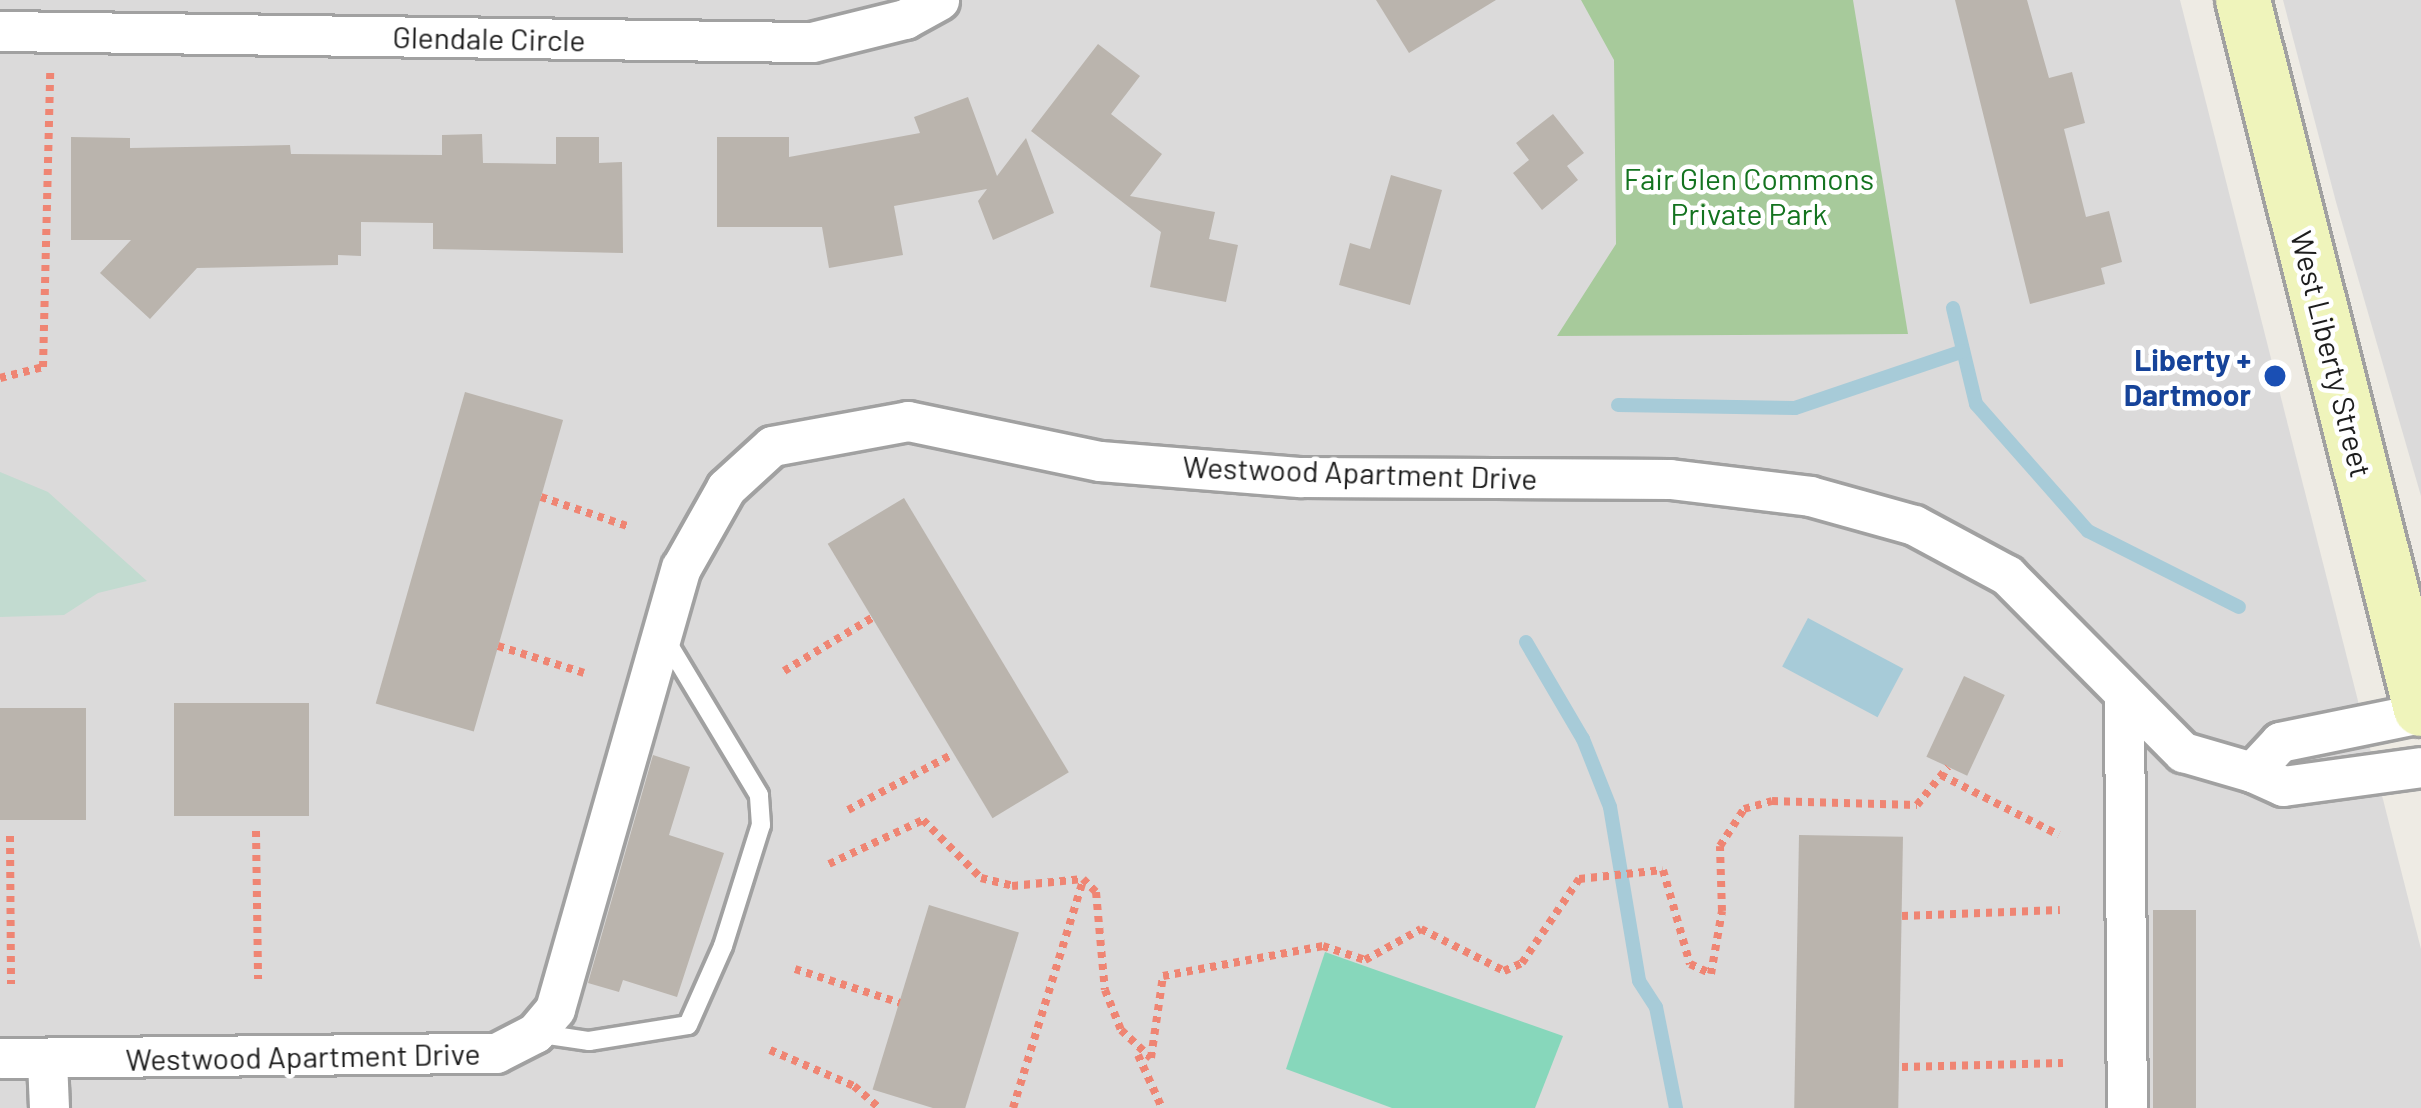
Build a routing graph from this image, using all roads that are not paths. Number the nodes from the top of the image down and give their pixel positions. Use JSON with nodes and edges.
{"nodes":[{"id":1,"x":938,"y":0,"type":"edge"},
{"id":2,"x":2243,"y":0,"type":"edge"},
{"id":3,"x":29,"y":24,"type":"edge"},
{"id":4,"x":662,"y":634,"type":"junction"},
{"id":5,"x":2124,"y":701,"type":"junction"},
{"id":6,"x":2421,"y":711,"type":"edge"},
{"id":7,"x":2421,"y":767,"type":"edge"},
{"id":8,"x":2252,"y":772,"type":"junction"},
{"id":9,"x":535,"y":1033,"type":"junction"},
{"id":10,"x":0,"y":1058,"type":"edge"},
{"id":11,"x":46,"y":1060,"type":"junction"},
{"id":12,"x":49,"y":1108,"type":"edge"},
{"id":13,"x":2127,"y":1108,"type":"edge"}],
"edges":[{"from":1,"to":3,"type":"street","name":"Glendale Circle"},
{"from":2,"to":6,"type":"main road","name":"West Liberty Street"},
{"from":4,"to":5,"type":"street","name":"Westwood Apartment Drive"},
{"from":4,"to":9,"type":"street","name":"Westwood Apartment Drive"},
{"from":4,"to":9,"type":"lane"},
{"from":5,"to":8,"type":"street","name":"Westwood Apartment Drive"},
{"from":5,"to":13,"type":"street"},
{"from":6,"to":8,"type":"street","name":"West Liberty Street"},
{"from":7,"to":8,"type":"street"},
{"from":9,"to":11,"type":"street","name":"Westwood Apartment Drive"},
{"from":10,"to":11,"type":"street","name":"Westwood Apartment Drive"},
{"from":11,"to":12,"type":"street"}]}
